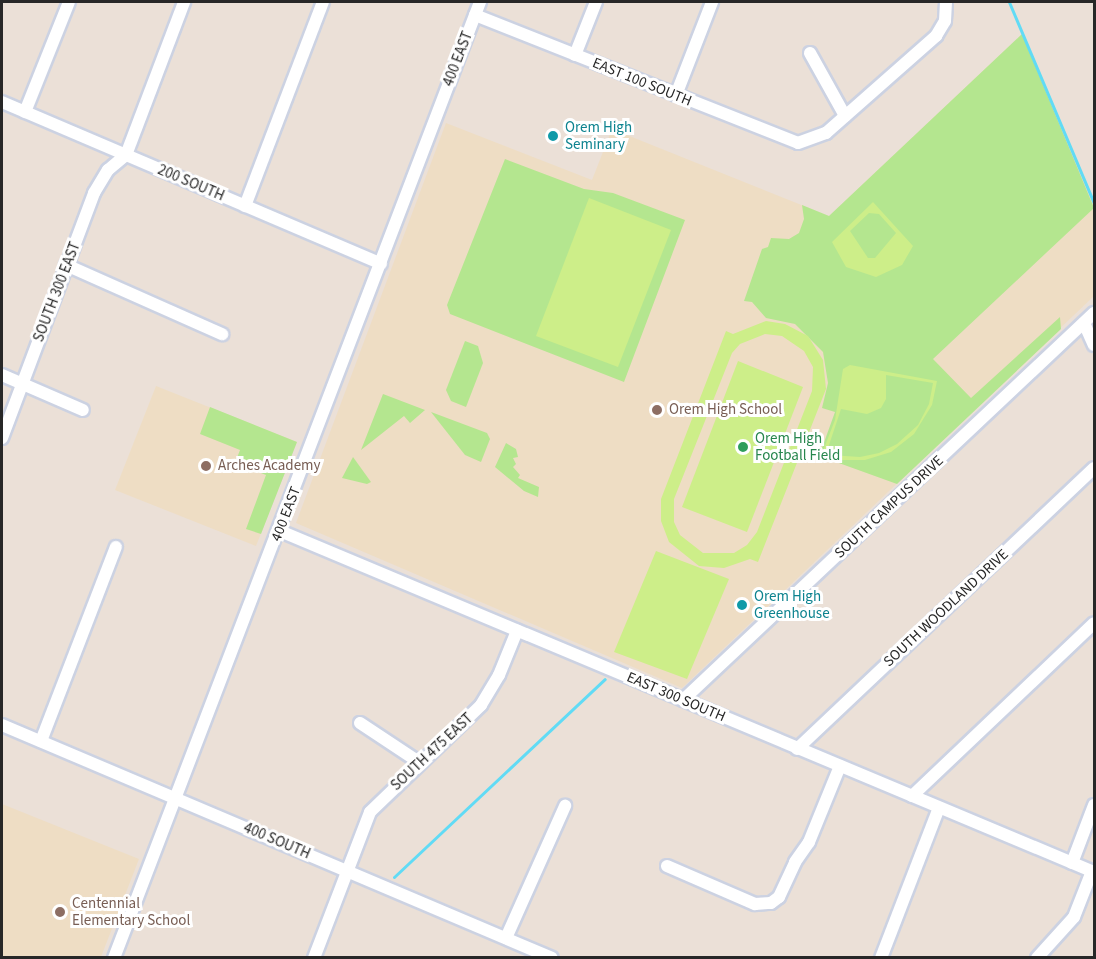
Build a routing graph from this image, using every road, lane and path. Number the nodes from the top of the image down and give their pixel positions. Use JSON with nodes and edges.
{"nodes":[{"id":1,"x":69,"y":2,"type":"edge"},
{"id":2,"x":184,"y":2,"type":"edge"},
{"id":3,"x":323,"y":2,"type":"edge"},
{"id":4,"x":480,"y":2,"type":"edge"},
{"id":5,"x":596,"y":2,"type":"edge"},
{"id":6,"x":712,"y":2,"type":"edge"},
{"id":7,"x":946,"y":2,"type":"edge"},
{"id":8,"x":475,"y":15,"type":"junction"},
{"id":9,"x":810,"y":53,"type":"dead end"},
{"id":10,"x":575,"y":55,"type":"junction"},
{"id":11,"x":676,"y":94,"type":"junction"},
{"id":12,"x":2,"y":102,"type":"edge"},
{"id":13,"x":25,"y":112,"type":"junction"},
{"id":14,"x":845,"y":116,"type":"junction"},
{"id":15,"x":126,"y":155,"type":"junction"},
{"id":16,"x":245,"y":206,"type":"junction"},
{"id":17,"x":381,"y":264,"type":"junction"},
{"id":18,"x":66,"y":265,"type":"junction"},
{"id":19,"x":1095,"y":313,"type":"edge"},
{"id":20,"x":1084,"y":323,"type":"junction"},
{"id":21,"x":222,"y":334,"type":"dead end"},
{"id":22,"x":1095,"y":345,"type":"edge"},
{"id":23,"x":2,"y":375,"type":"edge"},
{"id":24,"x":22,"y":383,"type":"junction"},
{"id":25,"x":83,"y":410,"type":"dead end"},
{"id":26,"x":2,"y":438,"type":"edge"},
{"id":27,"x":1095,"y":468,"type":"edge"},
{"id":28,"x":280,"y":531,"type":"junction"},
{"id":29,"x":116,"y":547,"type":"dead end"},
{"id":30,"x":1095,"y":623,"type":"edge"},
{"id":31,"x":517,"y":631,"type":"junction"},
{"id":32,"x":683,"y":700,"type":"junction"},
{"id":33,"x":360,"y":723,"type":"dead end"},
{"id":34,"x":2,"y":724,"type":"edge"},
{"id":35,"x":41,"y":741,"type":"junction"},
{"id":36,"x":797,"y":749,"type":"junction"},
{"id":37,"x":419,"y":762,"type":"junction"},
{"id":38,"x":840,"y":766,"type":"junction"},
{"id":39,"x":912,"y":796,"type":"junction"},
{"id":40,"x":176,"y":798,"type":"junction"},
{"id":41,"x":1095,"y":805,"type":"edge"},
{"id":42,"x":565,"y":806,"type":"dead end"},
{"id":43,"x":939,"y":808,"type":"junction"},
{"id":44,"x":1072,"y":863,"type":"junction"},
{"id":45,"x":667,"y":866,"type":"dead end"},
{"id":46,"x":1093,"y":871,"type":"edge"},
{"id":47,"x":349,"y":872,"type":"junction"},
{"id":48,"x":507,"y":938,"type":"junction"},
{"id":49,"x":114,"y":957,"type":"edge"},
{"id":50,"x":314,"y":957,"type":"edge"},
{"id":51,"x":552,"y":957,"type":"edge"},
{"id":52,"x":881,"y":957,"type":"edge"},
{"id":53,"x":1037,"y":957,"type":"edge"}],
"edges":[{"from":1,"to":13,"type":"street"},
{"from":2,"to":15,"type":"street"},
{"from":3,"to":16,"type":"street"},
{"from":4,"to":8,"type":"street","name":"400 EAST"},
{"from":5,"to":10,"type":"street"},
{"from":6,"to":11,"type":"street"},
{"from":7,"to":14,"type":"street"},
{"from":8,"to":10,"type":"street","name":"EAST 100 SOUTH"},
{"from":8,"to":17,"type":"street","name":"400 EAST"},
{"from":9,"to":14,"type":"street"},
{"from":10,"to":11,"type":"street","name":"EAST 100 SOUTH"},
{"from":11,"to":14,"type":"street","name":"EAST 100 SOUTH"},
{"from":12,"to":13,"type":"street","name":"200 SOUTH"},
{"from":13,"to":15,"type":"street","name":"200 SOUTH"},
{"from":15,"to":16,"type":"street","name":"200 SOUTH"},
{"from":15,"to":18,"type":"street","name":"SOUTH 300 EAST"},
{"from":16,"to":17,"type":"street","name":"200 SOUTH"},
{"from":17,"to":28,"type":"street","name":"400 EAST"},
{"from":18,"to":21,"type":"street"},
{"from":18,"to":24,"type":"street","name":"SOUTH 300 EAST"},
{"from":19,"to":20,"type":"street","name":"SOUTH CAMPUS DRIVE"},
{"from":20,"to":22,"type":"street"},
{"from":20,"to":32,"type":"street","name":"SOUTH CAMPUS DRIVE"},
{"from":23,"to":24,"type":"street"},
{"from":24,"to":25,"type":"street"},
{"from":24,"to":26,"type":"street","name":"SOUTH 300 EAST"},
{"from":27,"to":36,"type":"street","name":"SOUTH WOODLAND DRIVE"},
{"from":28,"to":31,"type":"street","name":"EAST 300 SOUTH"},
{"from":28,"to":40,"type":"street","name":"400 EAST"},
{"from":29,"to":35,"type":"street"},
{"from":30,"to":39,"type":"street"},
{"from":31,"to":32,"type":"street","name":"EAST 300 SOUTH"},
{"from":31,"to":37,"type":"street","name":"SOUTH 475 EAST"},
{"from":32,"to":36,"type":"street","name":"EAST 300 SOUTH"},
{"from":33,"to":37,"type":"street"},
{"from":34,"to":35,"type":"street","name":"400 SOUTH"},
{"from":35,"to":40,"type":"street","name":"400 SOUTH"},
{"from":36,"to":38,"type":"street","name":"EAST 300 SOUTH"},
{"from":37,"to":47,"type":"street","name":"SOUTH 475 EAST"},
{"from":38,"to":39,"type":"street","name":"EAST 300 SOUTH"},
{"from":38,"to":45,"type":"street"},
{"from":39,"to":43,"type":"street","name":"EAST 300 SOUTH"},
{"from":40,"to":47,"type":"street","name":"400 SOUTH"},
{"from":40,"to":49,"type":"street","name":"400 EAST"},
{"from":41,"to":44,"type":"street"},
{"from":42,"to":48,"type":"street"},
{"from":43,"to":44,"type":"street","name":"EAST 300 SOUTH"},
{"from":43,"to":52,"type":"street"},
{"from":44,"to":46,"type":"street","name":"EAST 300 SOUTH"},
{"from":46,"to":53,"type":"street"},
{"from":47,"to":48,"type":"street","name":"400 SOUTH"},
{"from":47,"to":50,"type":"street","name":"SOUTH 475 EAST"},
{"from":48,"to":51,"type":"street","name":"400 SOUTH"}]}
